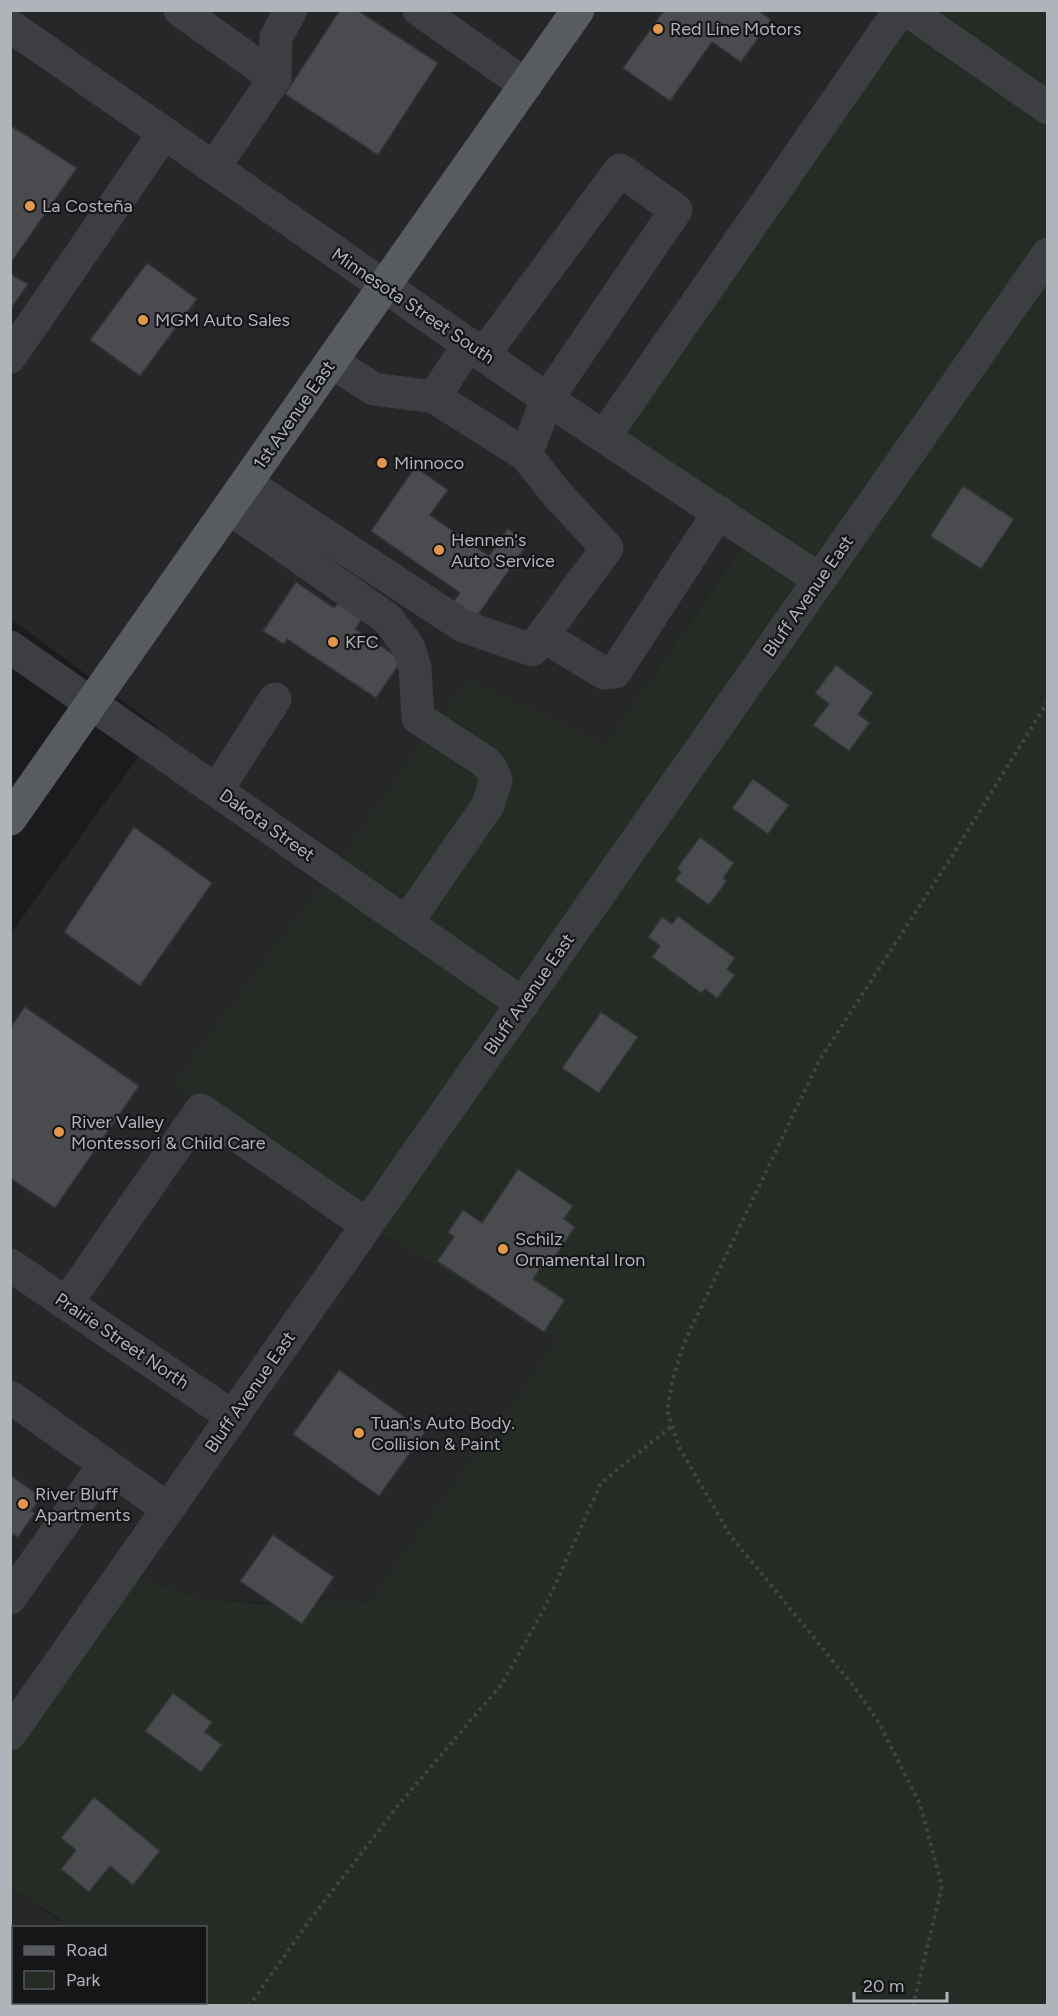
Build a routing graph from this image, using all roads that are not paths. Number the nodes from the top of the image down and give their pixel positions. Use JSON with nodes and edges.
{"nodes":[{"id":1,"x":180,"y":10,"type":"edge"},
{"id":2,"x":291,"y":10,"type":"edge"},
{"id":3,"x":418,"y":10,"type":"edge"},
{"id":4,"x":578,"y":10,"type":"edge"},
{"id":5,"x":900,"y":10,"type":"edge"},
{"id":6,"x":907,"y":10,"type":"edge"},
{"id":7,"x":10,"y":26,"type":"edge"},
{"id":8,"x":275,"y":78,"type":"junction"},
{"id":9,"x":526,"y":85,"type":"junction"},
{"id":10,"x":1047,"y":108,"type":"edge"},
{"id":11,"x":164,"y":133,"type":"junction"},
{"id":12,"x":214,"y":167,"type":"junction"},
{"id":13,"x":1047,"y":254,"type":"edge"},
{"id":14,"x":384,"y":287,"type":"junction"},
{"id":15,"x":477,"y":349,"type":"junction"},
{"id":16,"x":10,"y":357,"type":"edge"},
{"id":17,"x":330,"y":362,"type":"junction"},
{"id":18,"x":434,"y":397,"type":"junction"},
{"id":19,"x":547,"y":399,"type":"junction"},
{"id":20,"x":604,"y":437,"type":"junction"},
{"id":21,"x":526,"y":455,"type":"junction"},
{"id":22,"x":237,"y":496,"type":"junction"},
{"id":23,"x":719,"y":512,"type":"junction"},
{"id":24,"x":820,"y":580,"type":"junction"},
{"id":25,"x":543,"y":636,"type":"junction"},
{"id":26,"x":10,"y":646,"type":"edge"},
{"id":27,"x":275,"y":699,"type":"dead end"},
{"id":28,"x":92,"y":703,"type":"junction"},
{"id":29,"x":217,"y":790,"type":"junction"},
{"id":30,"x":10,"y":819,"type":"edge"},
{"id":31,"x":406,"y":922,"type":"junction"},
{"id":32,"x":523,"y":1004,"type":"junction"},
{"id":33,"x":367,"y":1226,"type":"junction"},
{"id":34,"x":14,"y":1276,"type":"edge"},
{"id":35,"x":66,"y":1304,"type":"junction"},
{"id":36,"x":10,"y":1397,"type":"edge"},
{"id":37,"x":233,"y":1417,"type":"junction"},
{"id":38,"x":105,"y":1464,"type":"junction"},
{"id":39,"x":168,"y":1509,"type":"junction"},
{"id":40,"x":10,"y":1598,"type":"edge"},
{"id":41,"x":10,"y":1734,"type":"edge"}],
"edges":[{"from":1,"to":8,"type":"street"},
{"from":2,"to":8,"type":"street"},
{"from":3,"to":9,"type":"street"},
{"from":4,"to":9,"type":"main road","name":"1st Avenue East"},
{"from":5,"to":20,"type":"street"},
{"from":6,"to":10,"type":"street"},
{"from":7,"to":11,"type":"street","name":"Minnesota Street South"},
{"from":8,"to":12,"type":"street"},
{"from":9,"to":14,"type":"main road","name":"1st Avenue East"},
{"from":11,"to":12,"type":"street","name":"Minnesota Street South"},
{"from":11,"to":16,"type":"street"},
{"from":12,"to":14,"type":"street","name":"Minnesota Street South"},
{"from":13,"to":24,"type":"street","name":"Bluff Avenue East"},
{"from":14,"to":15,"type":"street","name":"Minnesota Street South"},
{"from":14,"to":17,"type":"main road","name":"1st Avenue East"},
{"from":15,"to":18,"type":"street"},
{"from":15,"to":19,"type":"street","name":"Minnesota Street South"},
{"from":15,"to":19,"type":"street"},
{"from":17,"to":18,"type":"street"},
{"from":17,"to":22,"type":"main road","name":"1st Avenue East"},
{"from":18,"to":21,"type":"street"},
{"from":19,"to":20,"type":"street","name":"Minnesota Street South"},
{"from":19,"to":21,"type":"street"},
{"from":20,"to":23,"type":"street","name":"Minnesota Street South"},
{"from":21,"to":25,"type":"street"},
{"from":22,"to":25,"type":"street"},
{"from":22,"to":28,"type":"main road","name":"1st Avenue East"},
{"from":22,"to":31,"type":"street"},
{"from":23,"to":24,"type":"street","name":"Minnesota Street South"},
{"from":23,"to":25,"type":"street"},
{"from":24,"to":32,"type":"street","name":"Bluff Avenue East"},
{"from":26,"to":28,"type":"street","name":"Dakota Street"},
{"from":27,"to":29,"type":"street"},
{"from":28,"to":29,"type":"street","name":"Dakota Street"},
{"from":28,"to":30,"type":"main road","name":"1st Avenue East"},
{"from":29,"to":31,"type":"street","name":"Dakota Street"},
{"from":31,"to":32,"type":"street","name":"Dakota Street"},
{"from":32,"to":33,"type":"street","name":"Bluff Avenue East"},
{"from":33,"to":35,"type":"street"},
{"from":33,"to":37,"type":"street","name":"Bluff Avenue East"},
{"from":34,"to":35,"type":"street","name":"Prairie Street North"},
{"from":35,"to":37,"type":"street","name":"Prairie Street North"},
{"from":36,"to":38,"type":"street"},
{"from":37,"to":39,"type":"street","name":"Bluff Avenue East"},
{"from":38,"to":39,"type":"street"},
{"from":38,"to":40,"type":"street"},
{"from":39,"to":41,"type":"street","name":"Bluff Avenue East"}]}
